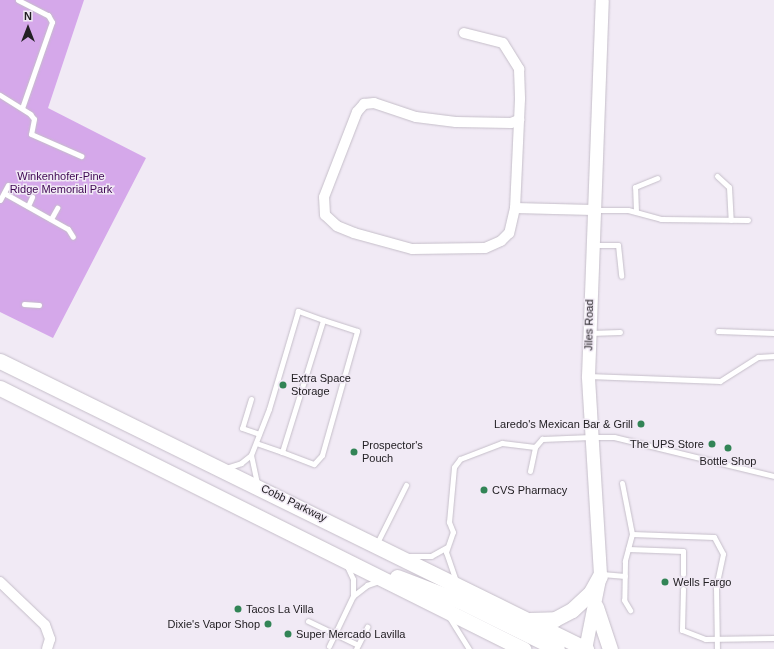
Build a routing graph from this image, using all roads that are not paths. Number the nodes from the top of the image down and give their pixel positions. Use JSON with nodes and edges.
{"nodes":[{"id":1,"x":18,"y":0,"type":"edge"},
{"id":2,"x":602,"y":0,"type":"edge"},
{"id":3,"x":464,"y":33,"type":"dead end"},
{"id":4,"x":0,"y":95,"type":"edge"},
{"id":5,"x":22,"y":108,"type":"junction"},
{"id":6,"x":519,"y":120,"type":"junction"},
{"id":7,"x":81,"y":156,"type":"dead end"},
{"id":8,"x":717,"y":176,"type":"dead end"},
{"id":9,"x":657,"y":178,"type":"dead end"},
{"id":10,"x":8,"y":185,"type":"dead end"},
{"id":11,"x":4,"y":193,"type":"junction"},
{"id":12,"x":32,"y":197,"type":"dead end"},
{"id":13,"x":0,"y":200,"type":"edge"},
{"id":14,"x":28,"y":206,"type":"junction"},
{"id":15,"x":57,"y":208,"type":"dead end"},
{"id":16,"x":515,"y":208,"type":"junction"},
{"id":17,"x":593,"y":210,"type":"junction"},
{"id":18,"x":636,"y":212,"type":"junction"},
{"id":19,"x":51,"y":219,"type":"junction"},
{"id":20,"x":731,"y":220,"type":"junction"},
{"id":21,"x":748,"y":220,"type":"dead end"},
{"id":22,"x":73,"y":237,"type":"dead end"},
{"id":23,"x":591,"y":245,"type":"junction"},
{"id":24,"x":621,"y":276,"type":"dead end"},
{"id":25,"x":24,"y":304,"type":"dead end"},
{"id":26,"x":39,"y":305,"type":"dead end"},
{"id":27,"x":323,"y":320,"type":"junction"},
{"id":28,"x":718,"y":331,"type":"dead end"},
{"id":29,"x":620,"y":332,"type":"dead end"},
{"id":30,"x":589,"y":333,"type":"junction"},
{"id":31,"x":774,"y":333,"type":"edge"},
{"id":32,"x":774,"y":356,"type":"edge"},
{"id":33,"x":0,"y":361,"type":"edge"},
{"id":34,"x":588,"y":376,"type":"junction"},
{"id":35,"x":0,"y":388,"type":"edge"},
{"id":36,"x":250,"y":399,"type":"dead end"},
{"id":37,"x":260,"y":434,"type":"junction"},
{"id":38,"x":591,"y":437,"type":"junction"},
{"id":39,"x":256,"y":443,"type":"junction"},
{"id":40,"x":536,"y":446,"type":"junction"},
{"id":41,"x":282,"y":452,"type":"junction"},
{"id":42,"x":251,"y":455,"type":"junction"},
{"id":43,"x":223,"y":468,"type":"junction"},
{"id":44,"x":530,"y":471,"type":"dead end"},
{"id":45,"x":774,"y":476,"type":"edge"},
{"id":46,"x":622,"y":483,"type":"dead end"},
{"id":47,"x":406,"y":485,"type":"dead end"},
{"id":48,"x":258,"y":486,"type":"junction"},
{"id":49,"x":632,"y":534,"type":"junction"},
{"id":50,"x":376,"y":544,"type":"junction"},
{"id":51,"x":447,"y":547,"type":"junction"},
{"id":52,"x":628,"y":549,"type":"junction"},
{"id":53,"x":398,"y":555,"type":"junction"},
{"id":54,"x":340,"y":558,"type":"junction"},
{"id":55,"x":372,"y":574,"type":"junction"},
{"id":56,"x":683,"y":574,"type":"dead end"},
{"id":57,"x":600,"y":575,"type":"junction"},
{"id":58,"x":625,"y":576,"type":"junction"},
{"id":59,"x":0,"y":582,"type":"edge"},
{"id":60,"x":388,"y":582,"type":"junction"},
{"id":61,"x":459,"y":585,"type":"junction"},
{"id":62,"x":683,"y":589,"type":"dead end"},
{"id":63,"x":353,"y":596,"type":"junction"},
{"id":64,"x":596,"y":607,"type":"junction"},
{"id":65,"x":630,"y":610,"type":"dead end"},
{"id":66,"x":445,"y":611,"type":"junction"},
{"id":67,"x":527,"y":620,"type":"junction"},
{"id":68,"x":308,"y":621,"type":"dead end"},
{"id":69,"x":367,"y":627,"type":"dead end"},
{"id":70,"x":335,"y":634,"type":"junction"},
{"id":71,"x":774,"y":638,"type":"edge"},
{"id":72,"x":715,"y":639,"type":"junction"},
{"id":73,"x":329,"y":646,"type":"dead end"},
{"id":74,"x":357,"y":647,"type":"edge"},
{"id":75,"x":47,"y":649,"type":"edge"},
{"id":76,"x":468,"y":649,"type":"edge"},
{"id":77,"x":523,"y":649,"type":"edge"},
{"id":78,"x":557,"y":649,"type":"edge"},
{"id":79,"x":585,"y":649,"type":"edge"},
{"id":80,"x":610,"y":649,"type":"edge"},
{"id":81,"x":717,"y":649,"type":"edge"}],
"edges":[{"from":1,"to":5,"type":"lane"},
{"from":2,"to":17,"type":"street","name":"Jiles Road"},
{"from":3,"to":6,"type":"street"},
{"from":4,"to":5,"type":"lane"},
{"from":5,"to":7,"type":"lane"},
{"from":6,"to":16,"type":"street"},
{"from":6,"to":16,"type":"street"},
{"from":8,"to":20,"type":"lane"},
{"from":9,"to":18,"type":"lane"},
{"from":10,"to":11,"type":"lane"},
{"from":11,"to":13,"type":"lane"},
{"from":11,"to":14,"type":"lane"},
{"from":12,"to":14,"type":"lane"},
{"from":14,"to":19,"type":"lane"},
{"from":15,"to":19,"type":"lane"},
{"from":16,"to":17,"type":"street"},
{"from":17,"to":18,"type":"lane"},
{"from":17,"to":23,"type":"street","name":"Jiles Road"},
{"from":18,"to":20,"type":"lane"},
{"from":19,"to":22,"type":"lane"},
{"from":20,"to":21,"type":"lane"},
{"from":23,"to":24,"type":"lane"},
{"from":23,"to":30,"type":"street","name":"Jiles Road"},
{"from":25,"to":26,"type":"lane"},
{"from":27,"to":37,"type":"lane"},
{"from":27,"to":41,"type":"lane"},
{"from":27,"to":41,"type":"lane"},
{"from":28,"to":31,"type":"lane"},
{"from":29,"to":30,"type":"lane"},
{"from":30,"to":34,"type":"street","name":"Jiles Road"},
{"from":32,"to":34,"type":"lane"},
{"from":33,"to":43,"type":"main road","name":"Cobb Parkway"},
{"from":34,"to":38,"type":"street","name":"Jiles Road"},
{"from":35,"to":54,"type":"main road"},
{"from":36,"to":37,"type":"lane"},
{"from":37,"to":39,"type":"lane"},
{"from":38,"to":40,"type":"lane"},
{"from":38,"to":45,"type":"lane"},
{"from":38,"to":57,"type":"street","name":"Jiles Road"},
{"from":39,"to":41,"type":"lane"},
{"from":39,"to":42,"type":"lane"},
{"from":40,"to":44,"type":"lane"},
{"from":40,"to":51,"type":"lane"},
{"from":42,"to":43,"type":"lane"},
{"from":42,"to":48,"type":"lane"},
{"from":43,"to":48,"type":"main road","name":"Cobb Parkway"},
{"from":46,"to":49,"type":"lane"},
{"from":47,"to":50,"type":"lane"},
{"from":48,"to":50,"type":"main road","name":"Cobb Parkway"},
{"from":49,"to":52,"type":"lane"},
{"from":49,"to":72,"type":"lane"},
{"from":50,"to":53,"type":"main road","name":"Cobb Parkway"},
{"from":51,"to":53,"type":"lane"},
{"from":51,"to":61,"type":"lane"},
{"from":52,"to":56,"type":"lane"},
{"from":52,"to":58,"type":"lane"},
{"from":53,"to":61,"type":"main road","name":"Cobb Parkway"},
{"from":54,"to":55,"type":"main road"},
{"from":54,"to":63,"type":"lane"},
{"from":55,"to":60,"type":"main road"},
{"from":55,"to":78,"type":"main road"},
{"from":57,"to":58,"type":"lane"},
{"from":57,"to":64,"type":"street","name":"Jiles Road"},
{"from":57,"to":67,"type":"main road"},
{"from":58,"to":65,"type":"lane"},
{"from":59,"to":75,"type":"street"},
{"from":60,"to":63,"type":"lane"},
{"from":60,"to":66,"type":"main road"},
{"from":61,"to":67,"type":"main road","name":"Cobb Parkway"},
{"from":62,"to":72,"type":"lane"},
{"from":63,"to":70,"type":"lane"},
{"from":64,"to":79,"type":"street","name":"Jiles Road"},
{"from":64,"to":80,"type":"main road"},
{"from":66,"to":76,"type":"lane"},
{"from":66,"to":77,"type":"main road"},
{"from":67,"to":79,"type":"main road","name":"Cobb Parkway"},
{"from":68,"to":70,"type":"lane"},
{"from":69,"to":74,"type":"lane"},
{"from":70,"to":73,"type":"lane"},
{"from":70,"to":74,"type":"lane"},
{"from":71,"to":72,"type":"lane"},
{"from":72,"to":81,"type":"lane"}]}
